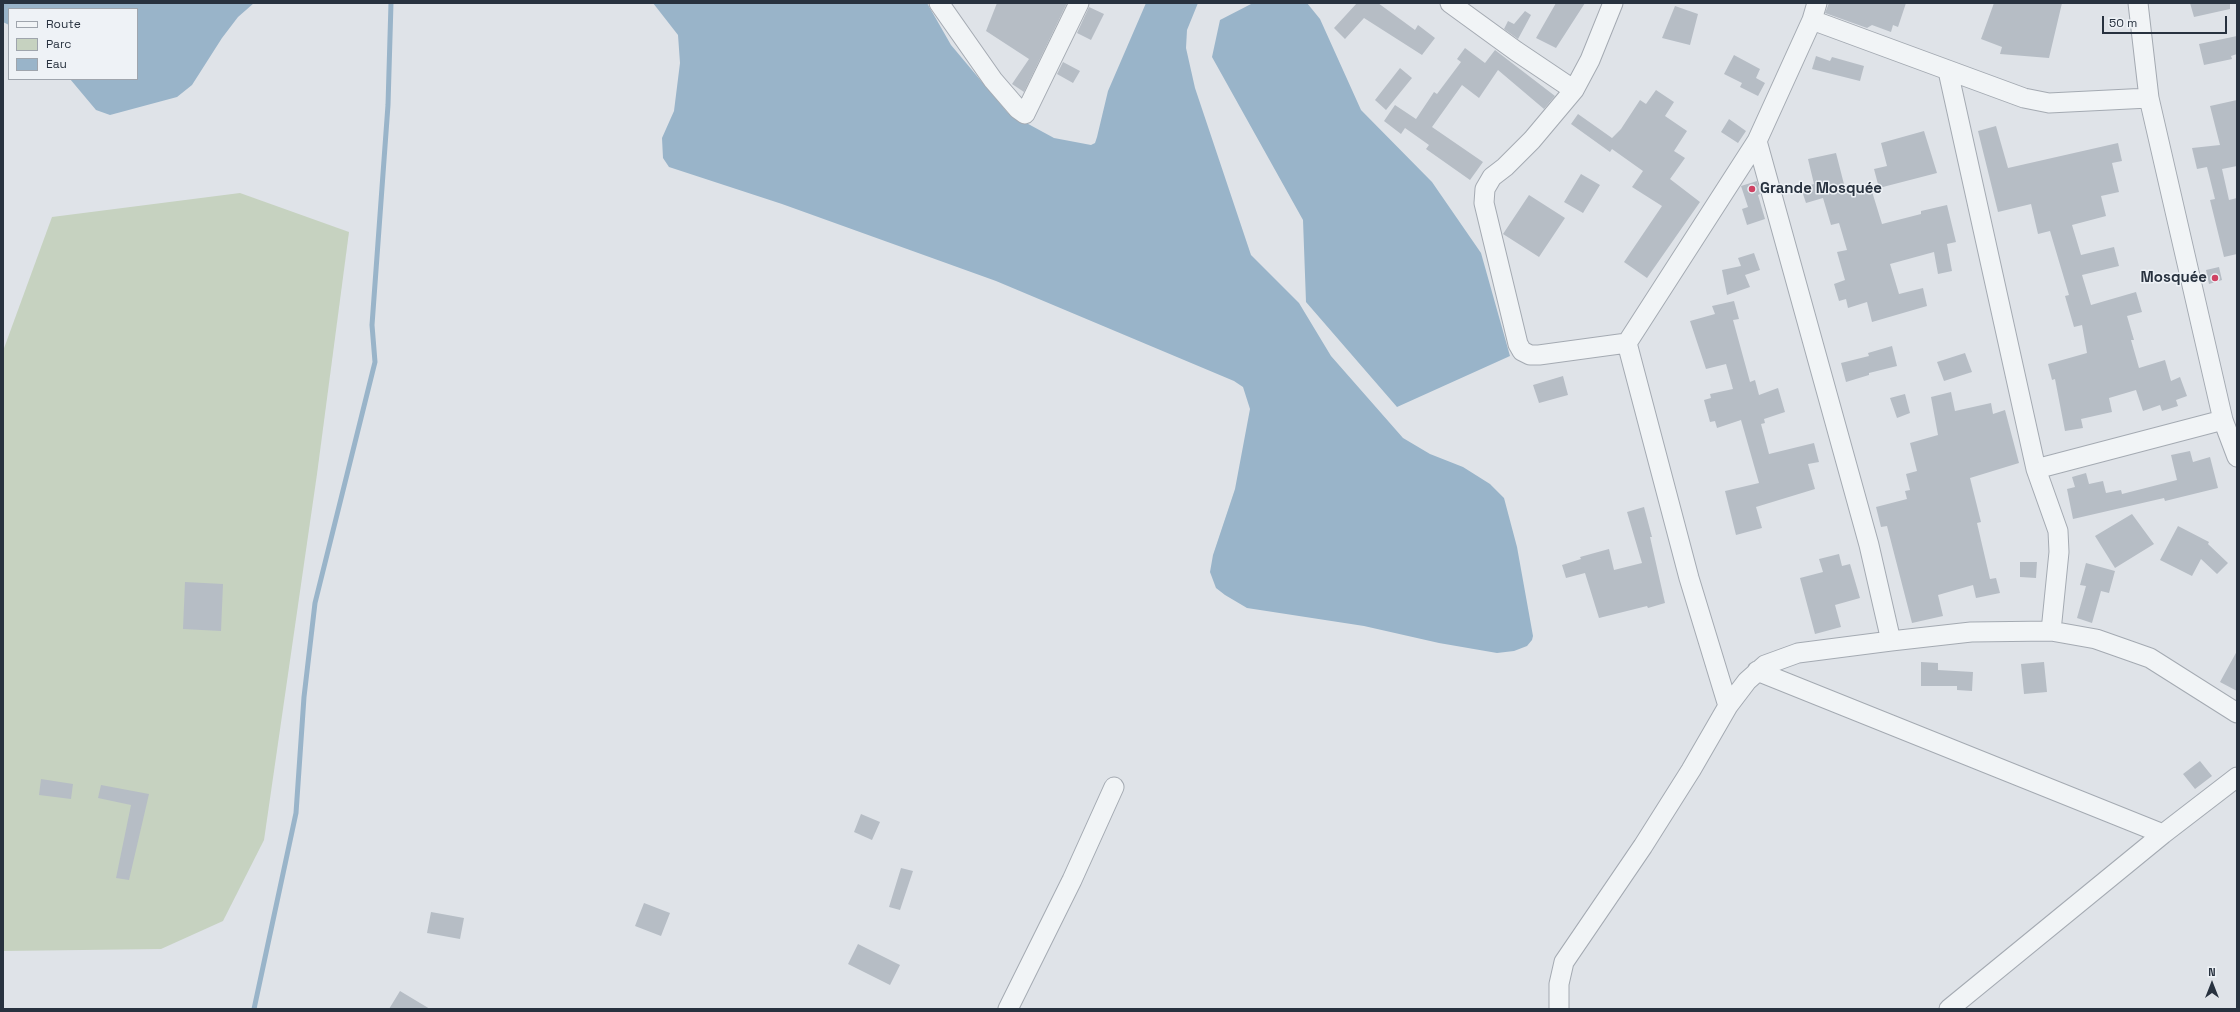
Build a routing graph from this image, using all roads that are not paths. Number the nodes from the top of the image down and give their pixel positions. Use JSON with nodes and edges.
{"nodes":[{"id":1,"x":939,"y":3,"type":"edge"},
{"id":2,"x":1079,"y":3,"type":"edge"},
{"id":3,"x":1450,"y":3,"type":"edge"},
{"id":4,"x":1613,"y":3,"type":"edge"},
{"id":5,"x":2138,"y":3,"type":"edge"},
{"id":6,"x":1815,"y":11,"type":"edge"},
{"id":7,"x":1948,"y":71,"type":"junction"},
{"id":8,"x":1574,"y":90,"type":"junction"},
{"id":9,"x":2148,"y":98,"type":"junction"},
{"id":10,"x":1758,"y":141,"type":"junction"},
{"id":11,"x":1627,"y":343,"type":"junction"},
{"id":12,"x":2223,"y":420,"type":"junction"},
{"id":13,"x":2237,"y":457,"type":"edge"},
{"id":14,"x":2036,"y":469,"type":"junction"},
{"id":15,"x":2051,"y":631,"type":"junction"},
{"id":16,"x":1891,"y":641,"type":"junction"},
{"id":17,"x":1757,"y":671,"type":"junction"},
{"id":18,"x":1728,"y":706,"type":"junction"},
{"id":19,"x":2237,"y":713,"type":"edge"},
{"id":20,"x":2237,"y":777,"type":"edge"},
{"id":21,"x":1114,"y":787,"type":"dead end"},
{"id":22,"x":2164,"y":834,"type":"junction"},
{"id":23,"x":1008,"y":1009,"type":"edge"},
{"id":24,"x":1559,"y":1009,"type":"edge"},
{"id":25,"x":1949,"y":1009,"type":"edge"}],
"edges":[{"from":1,"to":2,"type":"street"},
{"from":3,"to":8,"type":"street"},
{"from":4,"to":8,"type":"street"},
{"from":5,"to":9,"type":"street"},
{"from":6,"to":7,"type":"street"},
{"from":6,"to":10,"type":"street"},
{"from":7,"to":9,"type":"street"},
{"from":7,"to":14,"type":"street"},
{"from":8,"to":11,"type":"street"},
{"from":9,"to":12,"type":"street"},
{"from":10,"to":11,"type":"street"},
{"from":10,"to":16,"type":"street"},
{"from":11,"to":18,"type":"street"},
{"from":12,"to":13,"type":"street"},
{"from":12,"to":14,"type":"street"},
{"from":14,"to":15,"type":"street"},
{"from":15,"to":16,"type":"street"},
{"from":15,"to":19,"type":"street"},
{"from":16,"to":17,"type":"street"},
{"from":17,"to":18,"type":"street"},
{"from":17,"to":22,"type":"street"},
{"from":18,"to":24,"type":"street"},
{"from":20,"to":22,"type":"street"},
{"from":21,"to":23,"type":"street"},
{"from":22,"to":25,"type":"street"}]}
